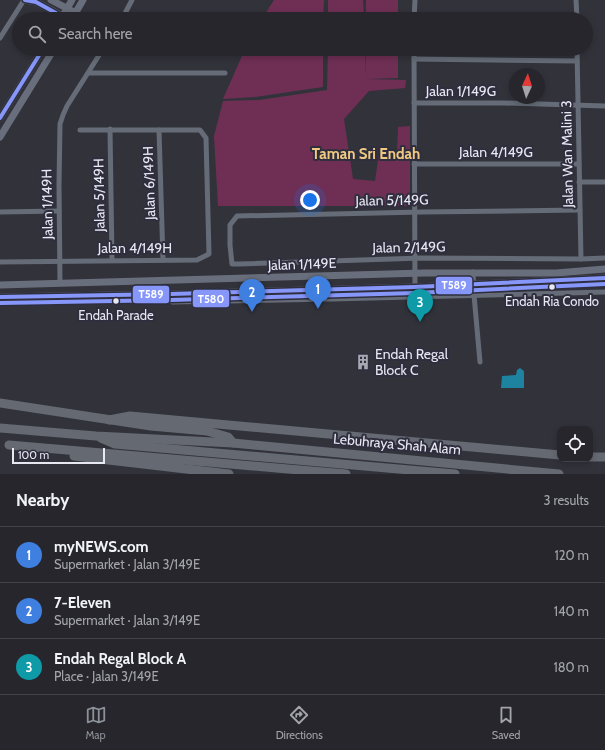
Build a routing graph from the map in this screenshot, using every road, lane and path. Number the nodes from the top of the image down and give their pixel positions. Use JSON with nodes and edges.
{"nodes":[{"id":1,"x":24,"y":0,"type":"edge"},
{"id":2,"x":51,"y":0,"type":"edge"},
{"id":3,"x":72,"y":0,"type":"edge"},
{"id":4,"x":83,"y":0,"type":"edge"},
{"id":5,"x":132,"y":0,"type":"edge"},
{"id":6,"x":415,"y":0,"type":"edge"},
{"id":7,"x":576,"y":0,"type":"edge"},
{"id":8,"x":67,"y":8,"type":"junction"},
{"id":9,"x":16,"y":12,"type":"edge"},
{"id":10,"x":54,"y":12,"type":"edge"},
{"id":11,"x":66,"y":12,"type":"edge"},
{"id":12,"x":70,"y":12,"type":"edge"},
{"id":13,"x":76,"y":12,"type":"edge"},
{"id":14,"x":126,"y":12,"type":"edge"},
{"id":15,"x":414,"y":12,"type":"edge"},
{"id":16,"x":577,"y":12,"type":"edge"},
{"id":17,"x":12,"y":19,"type":"edge"},
{"id":18,"x":0,"y":38,"type":"edge"},
{"id":19,"x":39,"y":56,"type":"edge"},
{"id":20,"x":50,"y":56,"type":"edge"},
{"id":21,"x":99,"y":56,"type":"edge"},
{"id":22,"x":577,"y":56,"type":"edge"},
{"id":23,"x":414,"y":59,"type":"joint"},
{"id":24,"x":577,"y":61,"type":"junction"},
{"id":25,"x":88,"y":73,"type":"junction"},
{"id":26,"x":225,"y":73,"type":"dead end"},
{"id":27,"x":414,"y":103,"type":"junction"},
{"id":28,"x":578,"y":105,"type":"junction"},
{"id":29,"x":605,"y":106,"type":"edge"},
{"id":30,"x":0,"y":118,"type":"edge"},
{"id":31,"x":110,"y":129,"type":"junction"},
{"id":32,"x":80,"y":130,"type":"dead end"},
{"id":33,"x":159,"y":130,"type":"junction"},
{"id":34,"x":0,"y":137,"type":"edge"},
{"id":35,"x":414,"y":164,"type":"junction"},
{"id":36,"x":578,"y":164,"type":"junction"},
{"id":37,"x":579,"y":182,"type":"junction"},
{"id":38,"x":605,"y":182,"type":"edge"},
{"id":39,"x":580,"y":210,"type":"junction"},
{"id":40,"x":59,"y":211,"type":"junction"},
{"id":41,"x":0,"y":212,"type":"edge"},
{"id":42,"x":414,"y":212,"type":"junction"},
{"id":43,"x":230,"y":245,"type":"joint"},
{"id":44,"x":605,"y":258,"type":"edge"},
{"id":45,"x":415,"y":259,"type":"junction"},
{"id":46,"x":581,"y":259,"type":"junction"},
{"id":47,"x":112,"y":260,"type":"junction"},
{"id":48,"x":163,"y":260,"type":"junction"},
{"id":49,"x":60,"y":261,"type":"junction"},
{"id":50,"x":0,"y":262,"type":"edge"},
{"id":51,"x":605,"y":269,"type":"edge"},
{"id":52,"x":473,"y":272,"type":"junction"},
{"id":53,"x":415,"y":273,"type":"junction"},
{"id":54,"x":605,"y":278,"type":"edge"},
{"id":55,"x":60,"y":284,"type":"junction"},
{"id":56,"x":473,"y":284,"type":"junction"},
{"id":57,"x":0,"y":285,"type":"edge"},
{"id":58,"x":415,"y":286,"type":"junction"},
{"id":59,"x":605,"y":292,"type":"edge"},
{"id":60,"x":474,"y":295,"type":"junction"},
{"id":61,"x":0,"y":297,"type":"edge"},
{"id":62,"x":172,"y":302,"type":"dead end"},
{"id":63,"x":480,"y":362,"type":"dead end"},
{"id":64,"x":0,"y":402,"type":"edge"},
{"id":65,"x":109,"y":420,"type":"junction"},
{"id":66,"x":0,"y":428,"type":"edge"},
{"id":67,"x":96,"y":436,"type":"junction"},
{"id":68,"x":233,"y":443,"type":"junction"},
{"id":69,"x":5,"y":444,"type":"edge"},
{"id":70,"x":557,"y":455,"type":"edge"},
{"id":71,"x":593,"y":457,"type":"edge"},
{"id":72,"x":605,"y":457,"type":"edge"},
{"id":73,"x":228,"y":474,"type":"edge"},
{"id":74,"x":346,"y":474,"type":"edge"},
{"id":75,"x":455,"y":474,"type":"edge"},
{"id":76,"x":559,"y":474,"type":"edge"}],
"edges":[{"from":1,"to":9,"type":"street"},
{"from":1,"to":10,"type":"street"},
{"from":2,"to":8,"type":"street"},
{"from":3,"to":8,"type":"street"},
{"from":4,"to":13,"type":"street"},
{"from":5,"to":14,"type":"street"},
{"from":6,"to":15,"type":"street"},
{"from":7,"to":16,"type":"street"},
{"from":8,"to":11,"type":"street"},
{"from":8,"to":12,"type":"street"},
{"from":17,"to":18,"type":"street"},
{"from":19,"to":30,"type":"street"},
{"from":20,"to":34,"type":"street"},
{"from":21,"to":25,"type":"street"},
{"from":22,"to":24,"type":"street","name":"Jalan Wan Malini 3"},
{"from":23,"to":24,"type":"street"},
{"from":23,"to":27,"type":"street"},
{"from":24,"to":28,"type":"street","name":"Jalan Wan Malini 3"},
{"from":25,"to":26,"type":"street"},
{"from":25,"to":40,"type":"street","name":"Jalan 1/149H"},
{"from":27,"to":28,"type":"street","name":"Jalan 1/149G"},
{"from":27,"to":35,"type":"street"},
{"from":28,"to":29,"type":"street","name":"Jalan 1/149G"},
{"from":28,"to":36,"type":"street","name":"Jalan Wan Malini 3"},
{"from":31,"to":32,"type":"street"},
{"from":31,"to":33,"type":"street"},
{"from":31,"to":47,"type":"street","name":"Jalan 5/149H"},
{"from":33,"to":48,"type":"street","name":"Jalan 6/149H"},
{"from":33,"to":48,"type":"street","name":"Jalan 4/149H"},
{"from":35,"to":36,"type":"street","name":"Jalan 4/149G"},
{"from":35,"to":42,"type":"street"},
{"from":36,"to":37,"type":"street","name":"Jalan Wan Malini 3"},
{"from":37,"to":38,"type":"street"},
{"from":37,"to":39,"type":"street","name":"Jalan Wan Malini 3"},
{"from":39,"to":42,"type":"street","name":"Jalan 5/149G"},
{"from":39,"to":46,"type":"street","name":"Jalan Wan Malini 3"},
{"from":40,"to":41,"type":"street"},
{"from":40,"to":49,"type":"street","name":"Jalan 1/149H"},
{"from":42,"to":43,"type":"street","name":"Jalan 5/149G"},
{"from":42,"to":45,"type":"street"},
{"from":43,"to":45,"type":"street","name":"Jalan 2/149G"},
{"from":44,"to":46,"type":"street","name":"Jalan 2/149G"},
{"from":45,"to":46,"type":"street","name":"Jalan 2/149G"},
{"from":45,"to":53,"type":"street"},
{"from":47,"to":48,"type":"street","name":"Jalan 4/149H"},
{"from":47,"to":49,"type":"street","name":"Jalan 4/149H"},
{"from":49,"to":50,"type":"street","name":"Jalan 4/149H"},
{"from":49,"to":55,"type":"street","name":"Jalan 1/149H"},
{"from":51,"to":52,"type":"street","name":"Jalan 1/149E"},
{"from":52,"to":53,"type":"street","name":"Jalan 1/149E"},
{"from":52,"to":56,"type":"street"},
{"from":53,"to":55,"type":"street","name":"Jalan 1/149E"},
{"from":53,"to":58,"type":"street"},
{"from":54,"to":56,"type":"street","name":"Jalan 1/149E"},
{"from":55,"to":57,"type":"street","name":"Jalan 1/149E"},
{"from":56,"to":58,"type":"street","name":"Jalan 1/149E"},
{"from":56,"to":60,"type":"street"},
{"from":58,"to":61,"type":"street","name":"Jalan 1/149E"},
{"from":59,"to":60,"type":"street"},
{"from":60,"to":62,"type":"street"},
{"from":60,"to":63,"type":"street"},
{"from":64,"to":65,"type":"highway"},
{"from":65,"to":68,"type":"highway"},
{"from":65,"to":70,"type":"highway"},
{"from":66,"to":67,"type":"highway"},
{"from":67,"to":68,"type":"highway","name":"Lebuhraya Shah Alam"},
{"from":67,"to":75,"type":"highway"},
{"from":68,"to":76,"type":"highway","name":"Lebuhraya Shah Alam"},
{"from":69,"to":73,"type":"highway"},
{"from":69,"to":74,"type":"highway"},
{"from":71,"to":72,"type":"highway"}]}
